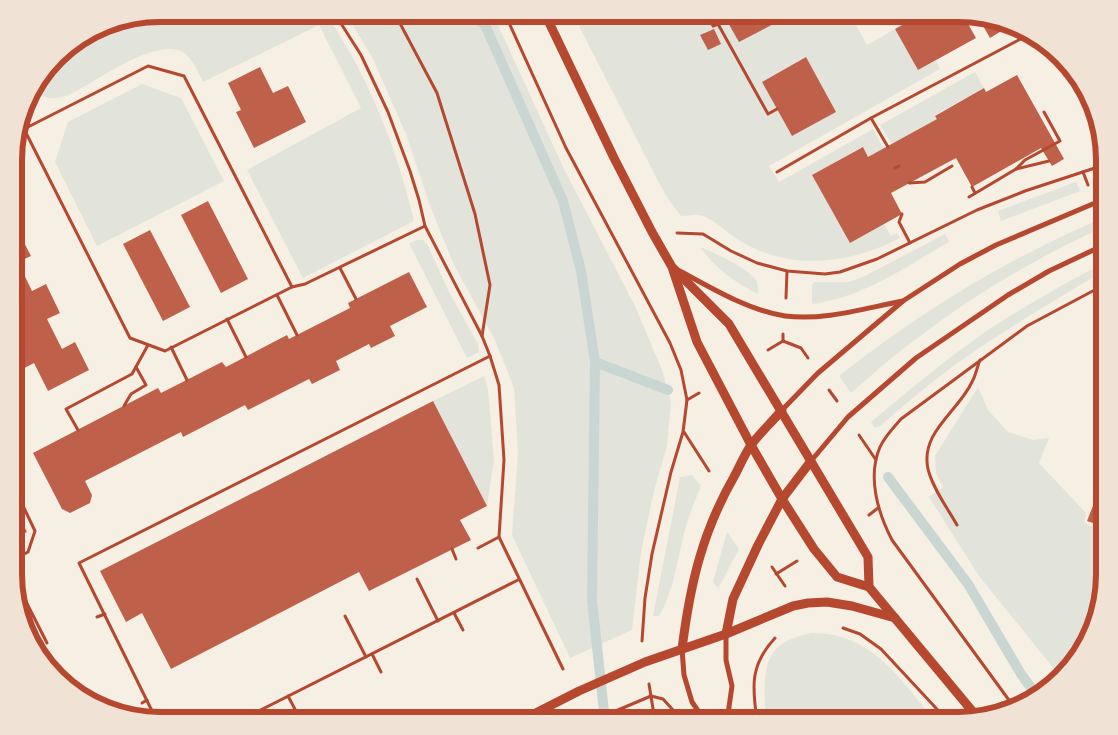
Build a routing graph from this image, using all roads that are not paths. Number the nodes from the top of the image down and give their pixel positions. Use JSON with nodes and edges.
{"nodes":[{"id":1,"x":549,"y":22,"type":"edge"},
{"id":2,"x":1095,"y":203,"type":"edge"},
{"id":3,"x":1095,"y":249,"type":"edge"},
{"id":4,"x":672,"y":267,"type":"junction"},
{"id":5,"x":903,"y":301,"type":"junction"},
{"id":6,"x":782,"y":410,"type":"junction"},
{"id":7,"x":751,"y":445,"type":"junction"},
{"id":8,"x":811,"y":461,"type":"junction"},
{"id":9,"x":782,"y":499,"type":"junction"},
{"id":10,"x":869,"y":587,"type":"junction"},
{"id":11,"x":895,"y":618,"type":"junction"},
{"id":12,"x":726,"y":634,"type":"junction"},
{"id":13,"x":682,"y":649,"type":"junction"},
{"id":14,"x":972,"y":711,"type":"edge"},
{"id":15,"x":538,"y":712,"type":"edge"},
{"id":16,"x":699,"y":712,"type":"edge"},
{"id":17,"x":728,"y":712,"type":"edge"}],
"edges":[{"from":1,"to":4,"type":"street"},
{"from":2,"to":5,"type":"street"},
{"from":3,"to":8,"type":"street"},
{"from":4,"to":5,"type":"street"},
{"from":4,"to":6,"type":"street"},
{"from":4,"to":7,"type":"street"},
{"from":5,"to":6,"type":"street"},
{"from":6,"to":7,"type":"street"},
{"from":6,"to":8,"type":"street"},
{"from":7,"to":9,"type":"street"},
{"from":7,"to":13,"type":"street"},
{"from":8,"to":9,"type":"street"},
{"from":8,"to":10,"type":"street"},
{"from":9,"to":10,"type":"street"},
{"from":9,"to":12,"type":"street"},
{"from":10,"to":11,"type":"street"},
{"from":11,"to":12,"type":"street"},
{"from":11,"to":14,"type":"street"},
{"from":12,"to":13,"type":"street"},
{"from":12,"to":17,"type":"street"},
{"from":13,"to":15,"type":"street"},
{"from":13,"to":16,"type":"street"}]}
